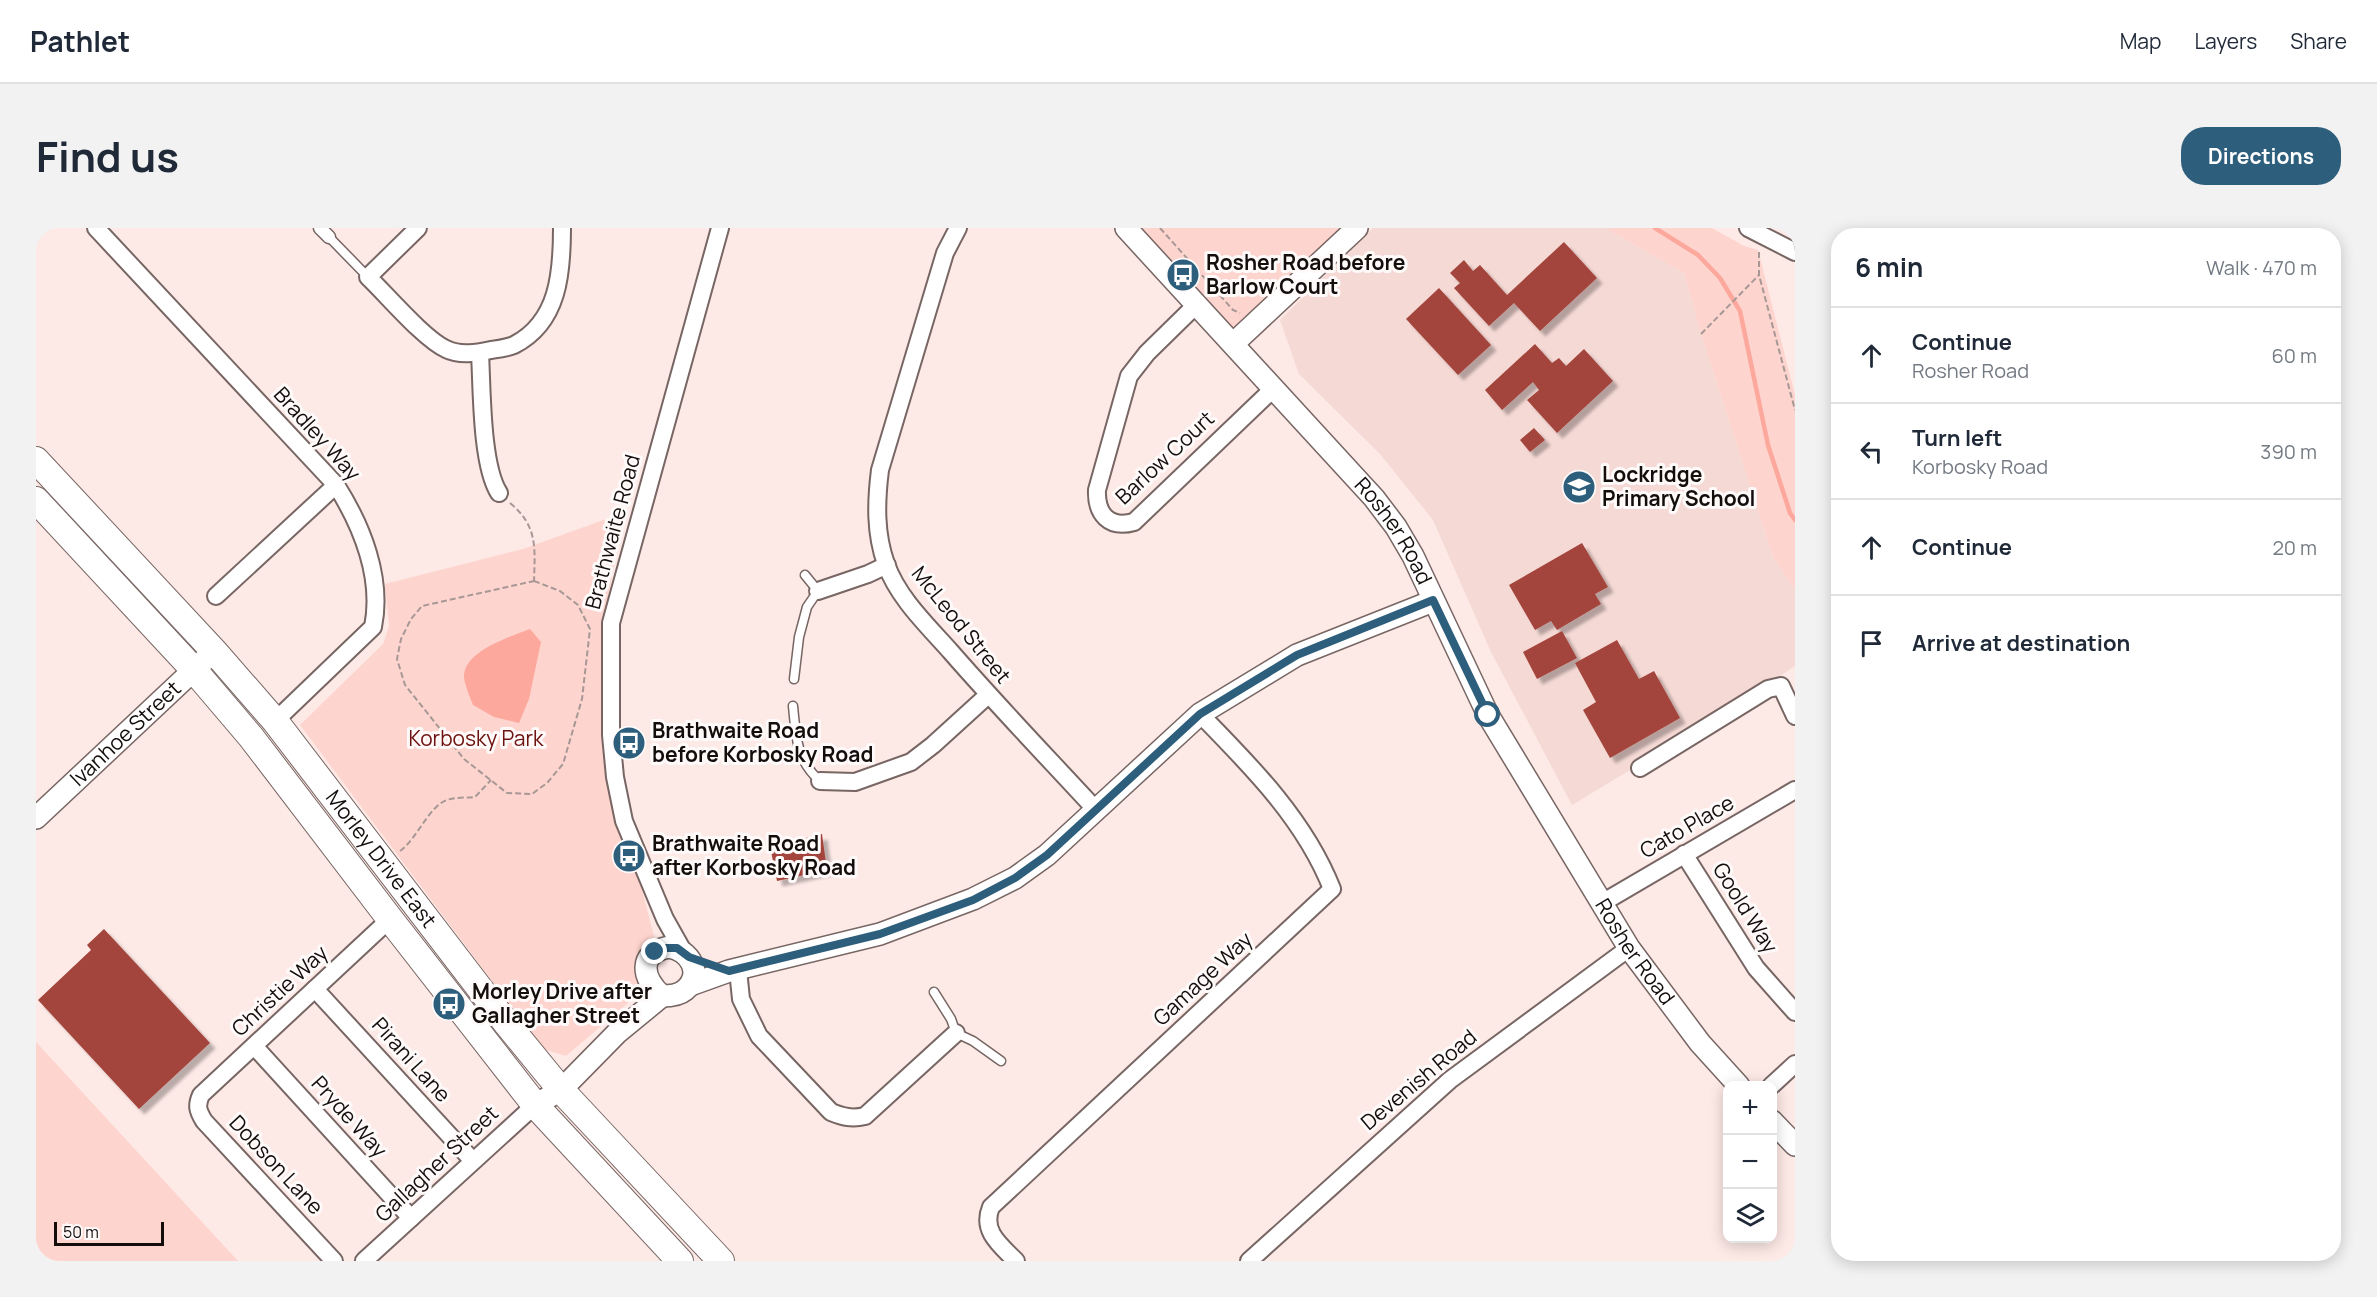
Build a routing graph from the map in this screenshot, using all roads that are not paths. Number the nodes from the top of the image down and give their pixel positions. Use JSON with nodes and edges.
{"nodes":[{"id":1,"x":96,"y":228,"type":"edge"},
{"id":2,"x":418,"y":228,"type":"edge"},
{"id":3,"x":562,"y":228,"type":"edge"},
{"id":4,"x":720,"y":228,"type":"edge"},
{"id":5,"x":958,"y":228,"type":"edge"},
{"id":6,"x":1126,"y":228,"type":"edge"},
{"id":7,"x":1357,"y":228,"type":"edge"},
{"id":8,"x":1754,"y":231,"type":"edge"},
{"id":9,"x":325,"y":233,"type":"edge"},
{"id":10,"x":1795,"y":252,"type":"edge"},
{"id":11,"x":368,"y":277,"type":"junction"},
{"id":12,"x":1197,"y":304,"type":"junction"},
{"id":13,"x":1234,"y":343,"type":"junction"},
{"id":14,"x":480,"y":353,"type":"junction"},
{"id":15,"x":1274,"y":388,"type":"junction"},
{"id":16,"x":36,"y":460,"type":"edge"},
{"id":17,"x":336,"y":485,"type":"junction"},
{"id":18,"x":499,"y":493,"type":"road end"},
{"id":19,"x":36,"y":500,"type":"edge"},
{"id":20,"x":886,"y":565,"type":"junction"},
{"id":21,"x":805,"y":575,"type":"dead end"},
{"id":22,"x":818,"y":591,"type":"junction"},
{"id":23,"x":216,"y":596,"type":"dead end"},
{"id":24,"x":1433,"y":600,"type":"junction"},
{"id":25,"x":214,"y":651,"type":"junction"},
{"id":26,"x":194,"y":670,"type":"junction"},
{"id":27,"x":794,"y":679,"type":"dead end"},
{"id":28,"x":988,"y":695,"type":"junction"},
{"id":29,"x":793,"y":706,"type":"dead end"},
{"id":30,"x":1200,"y":714,"type":"junction"},
{"id":31,"x":1795,"y":716,"type":"edge"},
{"id":32,"x":275,"y":721,"type":"junction"},
{"id":33,"x":1640,"y":768,"type":"dead end"},
{"id":34,"x":820,"y":781,"type":"joint"},
{"id":35,"x":1795,"y":790,"type":"edge"},
{"id":36,"x":39,"y":808,"type":"edge"},
{"id":37,"x":1096,"y":810,"type":"junction"},
{"id":38,"x":1684,"y":854,"type":"junction"},
{"id":39,"x":1602,"y":903,"type":"junction"},
{"id":40,"x":390,"y":919,"type":"junction"},
{"id":41,"x":665,"y":919,"type":"junction"},
{"id":42,"x":662,"y":948,"type":"junction"},
{"id":43,"x":1629,"y":948,"type":"junction"},
{"id":44,"x":686,"y":954,"type":"junction"},
{"id":45,"x":734,"y":970,"type":"junction"},
{"id":46,"x":690,"y":985,"type":"junction"},
{"id":47,"x":315,"y":989,"type":"junction"},
{"id":48,"x":656,"y":991,"type":"junction"},
{"id":49,"x":934,"y":992,"type":"dead end"},
{"id":50,"x":1795,"y":1012,"type":"edge"},
{"id":51,"x":956,"y":1033,"type":"junction"},
{"id":52,"x":254,"y":1046,"type":"junction"},
{"id":53,"x":1001,"y":1061,"type":"dead end"},
{"id":54,"x":1795,"y":1064,"type":"edge"},
{"id":55,"x":1734,"y":1081,"type":"edge"},
{"id":56,"x":1776,"y":1081,"type":"edge"},
{"id":57,"x":556,"y":1084,"type":"junction"},
{"id":58,"x":201,"y":1095,"type":"joint"},
{"id":59,"x":535,"y":1105,"type":"junction"},
{"id":60,"x":1777,"y":1126,"type":"edge"},
{"id":61,"x":1795,"y":1146,"type":"edge"},
{"id":62,"x":473,"y":1161,"type":"junction"},
{"id":63,"x":411,"y":1218,"type":"junction"},
{"id":64,"x":370,"y":1259,"type":"edge"},
{"id":65,"x":334,"y":1261,"type":"edge"},
{"id":66,"x":680,"y":1261,"type":"edge"},
{"id":67,"x":721,"y":1261,"type":"edge"},
{"id":68,"x":1016,"y":1261,"type":"edge"},
{"id":69,"x":1249,"y":1261,"type":"edge"}],
"edges":[{"from":1,"to":17,"type":"street","name":"Bradley Way"},
{"from":2,"to":11,"type":"street"},
{"from":3,"to":14,"type":"street"},
{"from":4,"to":41,"type":"street","name":"Brathwaite Road"},
{"from":5,"to":20,"type":"street","name":"McLeod Street"},
{"from":6,"to":12,"type":"street","name":"Rosher Road"},
{"from":7,"to":13,"type":"street"},
{"from":8,"to":10,"type":"street"},
{"from":9,"to":11,"type":"lane"},
{"from":11,"to":14,"type":"street"},
{"from":12,"to":13,"type":"street","name":"Rosher Road"},
{"from":12,"to":15,"type":"street","name":"Barlow Court"},
{"from":13,"to":15,"type":"street","name":"Rosher Road"},
{"from":14,"to":18,"type":"street"},
{"from":15,"to":24,"type":"street","name":"Rosher Road"},
{"from":16,"to":25,"type":"main road","name":"Morley Drive East"},
{"from":17,"to":23,"type":"street"},
{"from":17,"to":32,"type":"street","name":"Bradley Way"},
{"from":19,"to":26,"type":"main road","name":"Morley Drive East"},
{"from":20,"to":22,"type":"street"},
{"from":20,"to":28,"type":"street","name":"McLeod Street"},
{"from":21,"to":22,"type":"lane"},
{"from":22,"to":27,"type":"lane"},
{"from":24,"to":30,"type":"street"},
{"from":24,"to":39,"type":"street","name":"Rosher Road"},
{"from":25,"to":26,"type":"street","name":"Ivanhoe Street"},
{"from":25,"to":32,"type":"main road","name":"Morley Drive East"},
{"from":26,"to":36,"type":"street","name":"Ivanhoe Street"},
{"from":26,"to":40,"type":"main road","name":"Morley Drive East"},
{"from":28,"to":34,"type":"street"},
{"from":28,"to":37,"type":"street","name":"McLeod Street"},
{"from":29,"to":34,"type":"lane"},
{"from":30,"to":37,"type":"street"},
{"from":30,"to":68,"type":"street","name":"Gamage Way"},
{"from":31,"to":33,"type":"street"},
{"from":32,"to":57,"type":"main road","name":"Morley Drive East"},
{"from":35,"to":38,"type":"street","name":"Cato Place"},
{"from":37,"to":45,"type":"street"},
{"from":38,"to":39,"type":"street","name":"Cato Place"},
{"from":38,"to":50,"type":"street","name":"Goold Way"},
{"from":39,"to":43,"type":"street","name":"Rosher Road"},
{"from":40,"to":47,"type":"street","name":"Christie Way"},
{"from":40,"to":59,"type":"main road","name":"Morley Drive East"},
{"from":41,"to":42,"type":"street","name":"Brathwaite Road"},
{"from":41,"to":44,"type":"street","name":"Brathwaite Road"},
{"from":42,"to":44,"type":"street"},
{"from":42,"to":48,"type":"street"},
{"from":43,"to":55,"type":"street","name":"Rosher Road"},
{"from":43,"to":69,"type":"street","name":"Devenish Road"},
{"from":44,"to":45,"type":"street"},
{"from":44,"to":46,"type":"street"},
{"from":45,"to":46,"type":"street"},
{"from":45,"to":51,"type":"street"},
{"from":46,"to":48,"type":"street"},
{"from":47,"to":52,"type":"street","name":"Christie Way"},
{"from":47,"to":62,"type":"street","name":"Pirani Lane"},
{"from":48,"to":57,"type":"street"},
{"from":49,"to":51,"type":"lane"},
{"from":51,"to":53,"type":"lane"},
{"from":52,"to":58,"type":"street","name":"Christie Way"},
{"from":52,"to":63,"type":"street","name":"Pryde Way"},
{"from":54,"to":56,"type":"street"},
{"from":57,"to":59,"type":"street"},
{"from":57,"to":67,"type":"main road","name":"Morley Drive East"},
{"from":58,"to":65,"type":"street","name":"Dobson Lane"},
{"from":59,"to":62,"type":"street","name":"Gallagher Street"},
{"from":59,"to":66,"type":"main road","name":"Morley Drive East"},
{"from":60,"to":61,"type":"street"},
{"from":62,"to":63,"type":"street","name":"Gallagher Street"},
{"from":63,"to":64,"type":"street","name":"Gallagher Street"}]}
